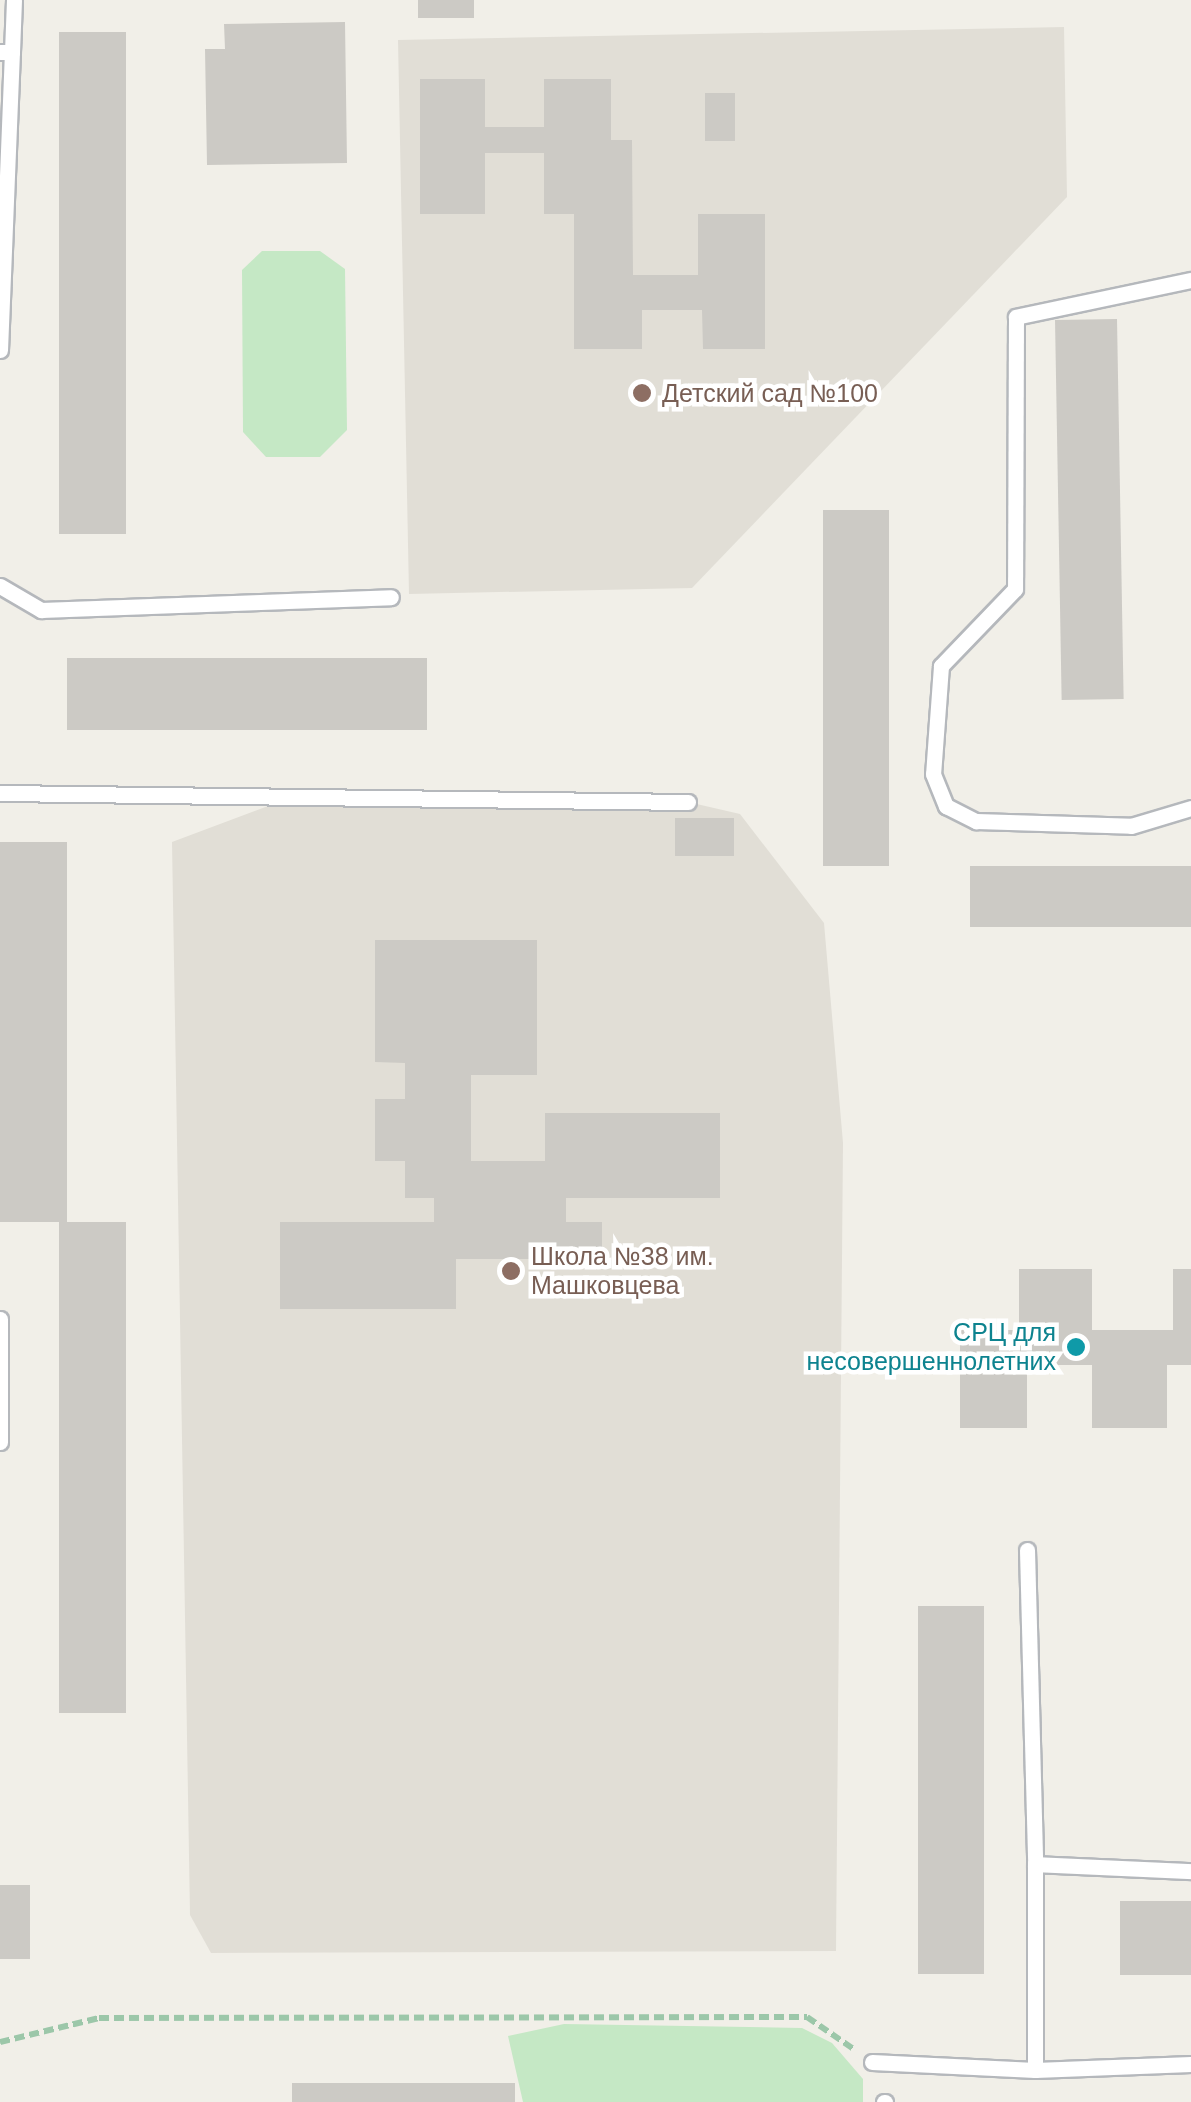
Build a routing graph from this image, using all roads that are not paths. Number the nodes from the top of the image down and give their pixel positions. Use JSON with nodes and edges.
{"nodes":[{"id":1,"x":14,"y":0,"type":"edge"},
{"id":2,"x":6,"y":52,"type":"edge"},
{"id":3,"x":1191,"y":280,"type":"edge"},
{"id":4,"x":0,"y":350,"type":"edge"},
{"id":5,"x":0,"y":586,"type":"edge"},
{"id":6,"x":392,"y":597,"type":"dead end"},
{"id":7,"x":0,"y":793,"type":"edge"},
{"id":8,"x":688,"y":802,"type":"dead end"},
{"id":9,"x":1191,"y":808,"type":"edge"},
{"id":10,"x":0,"y":1319,"type":"edge"},
{"id":11,"x":0,"y":1442,"type":"edge"},
{"id":12,"x":1027,"y":1550,"type":"dead end"},
{"id":13,"x":1035,"y":1864,"type":"junction"},
{"id":14,"x":1191,"y":1870,"type":"edge"},
{"id":15,"x":872,"y":2062,"type":"road end"},
{"id":16,"x":1191,"y":2064,"type":"edge"},
{"id":17,"x":1035,"y":2070,"type":"junction"}],
"edges":[{"from":1,"to":2,"type":"lane"},
{"from":2,"to":4,"type":"lane"},
{"from":3,"to":9,"type":"lane"},
{"from":5,"to":6,"type":"lane"},
{"from":7,"to":8,"type":"lane"},
{"from":10,"to":11,"type":"lane"},
{"from":12,"to":13,"type":"lane"},
{"from":13,"to":14,"type":"lane"},
{"from":13,"to":17,"type":"lane"},
{"from":15,"to":17,"type":"lane"},
{"from":16,"to":17,"type":"lane"}]}
